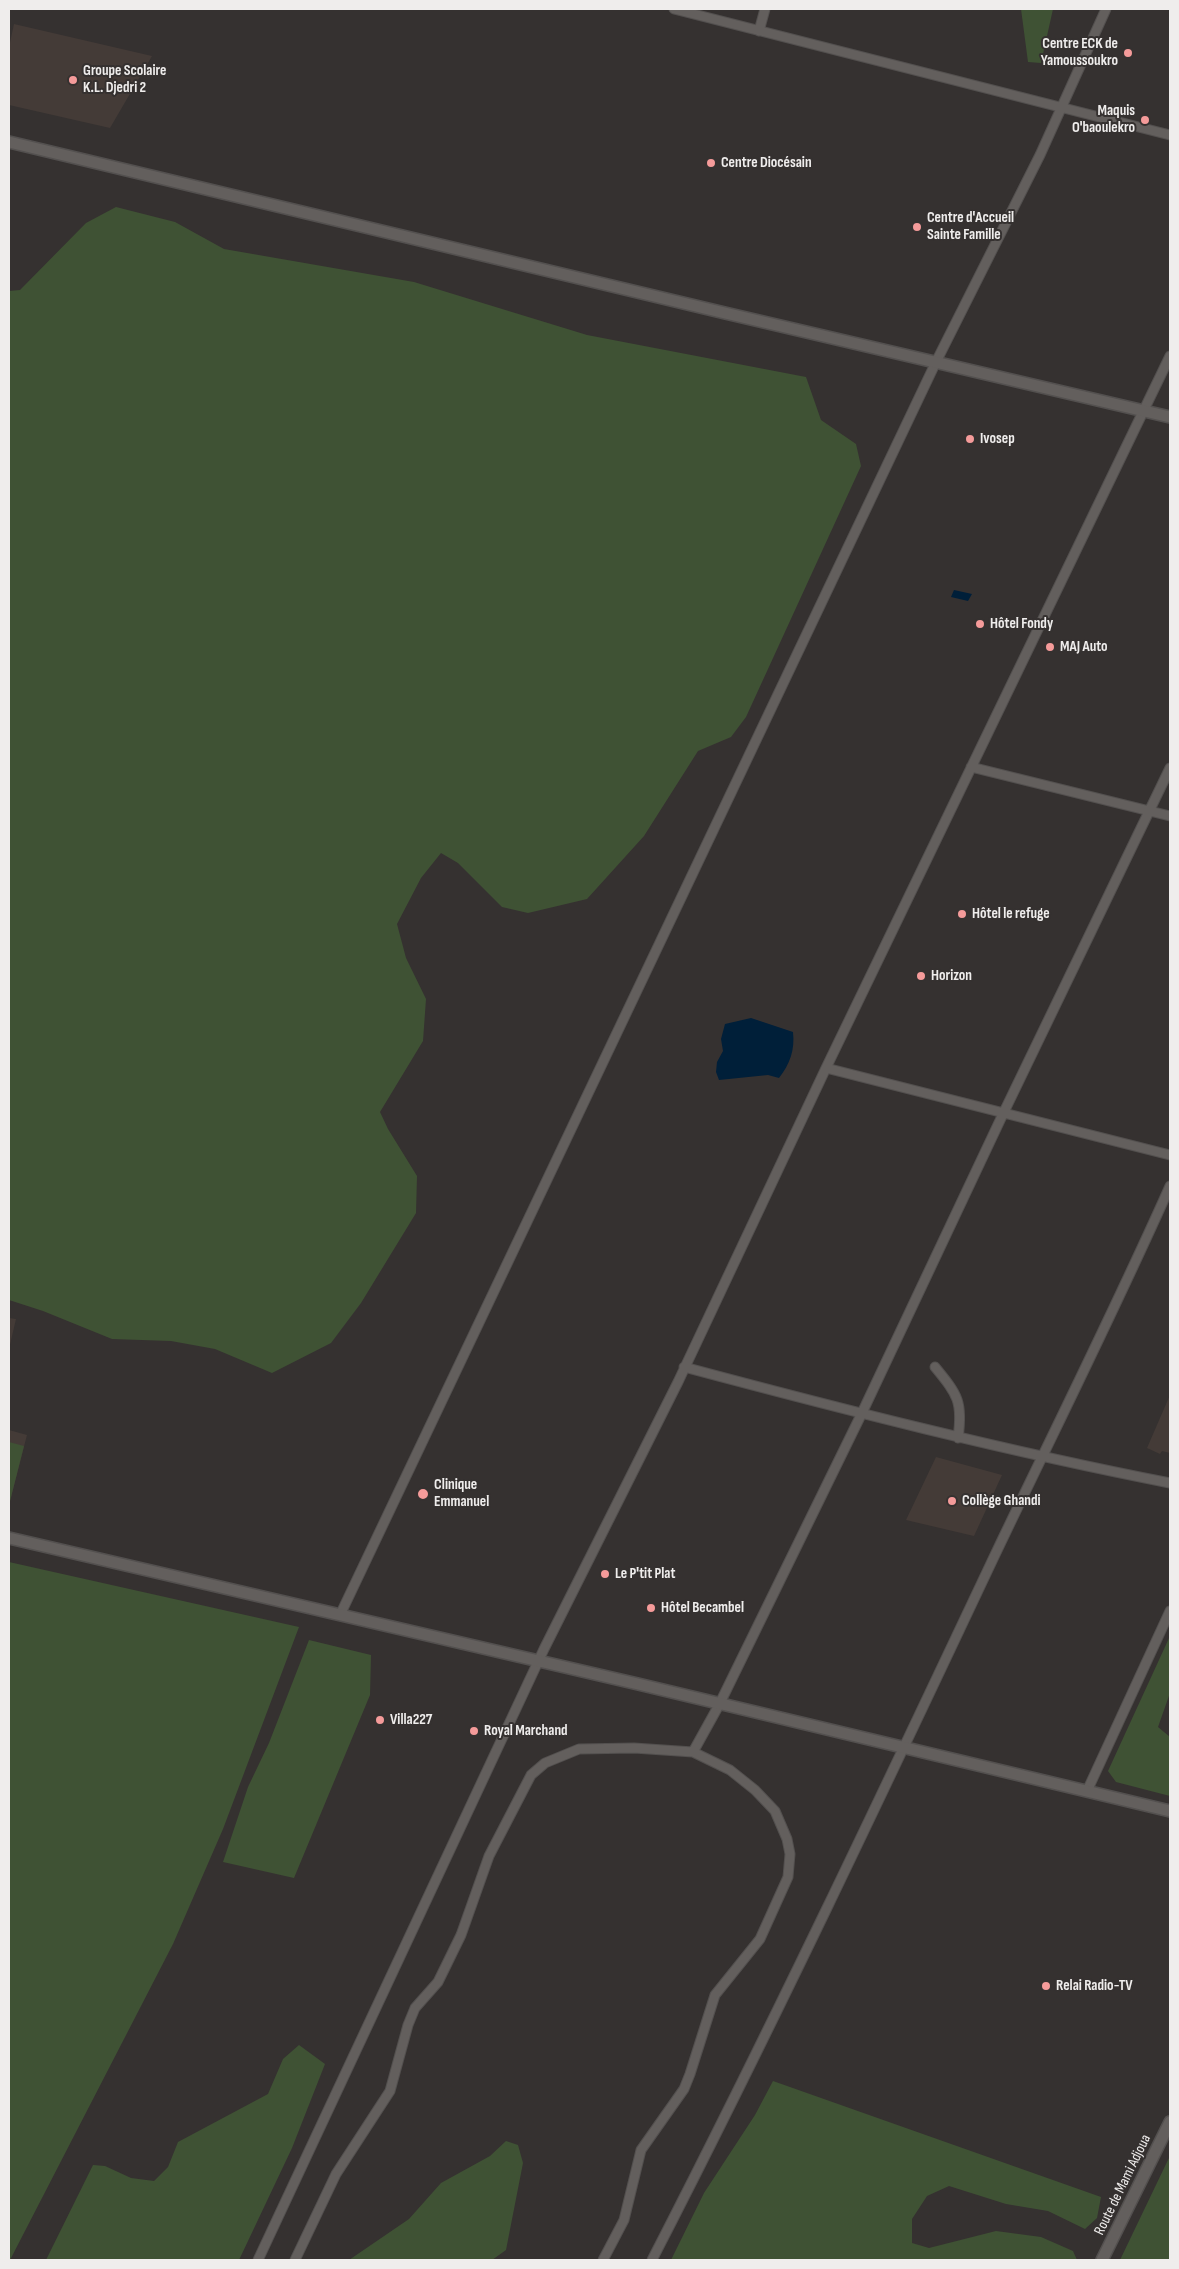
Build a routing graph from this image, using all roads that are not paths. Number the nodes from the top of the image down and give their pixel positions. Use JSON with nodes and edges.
{"nodes":[{"id":1,"x":674,"y":9,"type":"edge"},
{"id":2,"x":764,"y":9,"type":"edge"},
{"id":3,"x":1106,"y":9,"type":"edge"},
{"id":4,"x":759,"y":31,"type":"junction"},
{"id":5,"x":1062,"y":108,"type":"junction"},
{"id":6,"x":1170,"y":135,"type":"edge"},
{"id":7,"x":9,"y":142,"type":"edge"},
{"id":8,"x":1170,"y":356,"type":"edge"},
{"id":9,"x":936,"y":362,"type":"junction"},
{"id":10,"x":1145,"y":410,"type":"junction"},
{"id":11,"x":1170,"y":417,"type":"edge"},
{"id":12,"x":971,"y":767,"type":"junction"},
{"id":13,"x":1170,"y":768,"type":"edge"},
{"id":14,"x":1150,"y":811,"type":"junction"},
{"id":15,"x":1170,"y":816,"type":"edge"},
{"id":16,"x":826,"y":1068,"type":"junction"},
{"id":17,"x":1003,"y":1114,"type":"junction"},
{"id":18,"x":1170,"y":1155,"type":"edge"},
{"id":19,"x":1170,"y":1186,"type":"edge"},
{"id":20,"x":684,"y":1367,"type":"junction"},
{"id":21,"x":935,"y":1367,"type":"dead end"},
{"id":22,"x":861,"y":1415,"type":"junction"},
{"id":23,"x":958,"y":1438,"type":"junction"},
{"id":24,"x":1042,"y":1458,"type":"junction"},
{"id":25,"x":1170,"y":1483,"type":"edge"},
{"id":26,"x":9,"y":1538,"type":"edge"},
{"id":27,"x":1170,"y":1611,"type":"edge"},
{"id":28,"x":340,"y":1615,"type":"junction"},
{"id":29,"x":539,"y":1662,"type":"junction"},
{"id":30,"x":719,"y":1705,"type":"junction"},
{"id":31,"x":905,"y":1749,"type":"junction"},
{"id":32,"x":693,"y":1752,"type":"junction"},
{"id":33,"x":1087,"y":1791,"type":"junction"},
{"id":34,"x":1170,"y":1811,"type":"edge"},
{"id":35,"x":1170,"y":2122,"type":"edge"},
{"id":36,"x":258,"y":2260,"type":"edge"},
{"id":37,"x":295,"y":2260,"type":"edge"},
{"id":38,"x":603,"y":2260,"type":"edge"},
{"id":39,"x":652,"y":2260,"type":"edge"},
{"id":40,"x":1102,"y":2260,"type":"edge"}],
"edges":[{"from":1,"to":4,"type":"street"},
{"from":2,"to":4,"type":"street"},
{"from":3,"to":5,"type":"street"},
{"from":4,"to":5,"type":"street"},
{"from":5,"to":6,"type":"street"},
{"from":5,"to":9,"type":"street"},
{"from":7,"to":9,"type":"street"},
{"from":8,"to":10,"type":"street"},
{"from":9,"to":10,"type":"street"},
{"from":9,"to":28,"type":"street"},
{"from":10,"to":11,"type":"street"},
{"from":10,"to":12,"type":"street"},
{"from":12,"to":14,"type":"street"},
{"from":12,"to":16,"type":"street"},
{"from":13,"to":14,"type":"street"},
{"from":14,"to":15,"type":"street"},
{"from":14,"to":17,"type":"street"},
{"from":16,"to":17,"type":"street"},
{"from":16,"to":20,"type":"street"},
{"from":17,"to":18,"type":"street"},
{"from":17,"to":22,"type":"street"},
{"from":19,"to":24,"type":"street"},
{"from":20,"to":22,"type":"street"},
{"from":20,"to":29,"type":"street"},
{"from":21,"to":23,"type":"street"},
{"from":22,"to":23,"type":"street"},
{"from":22,"to":30,"type":"street"},
{"from":23,"to":24,"type":"street"},
{"from":24,"to":25,"type":"street"},
{"from":24,"to":31,"type":"street"},
{"from":26,"to":28,"type":"street"},
{"from":27,"to":33,"type":"street"},
{"from":28,"to":29,"type":"street"},
{"from":29,"to":30,"type":"street"},
{"from":29,"to":36,"type":"street"},
{"from":30,"to":31,"type":"street"},
{"from":30,"to":32,"type":"street"},
{"from":31,"to":33,"type":"street"},
{"from":31,"to":39,"type":"street"},
{"from":32,"to":37,"type":"street"},
{"from":32,"to":38,"type":"street"},
{"from":33,"to":34,"type":"street"},
{"from":35,"to":40,"type":"street","name":"Route de Mami Adjoua"}]}
